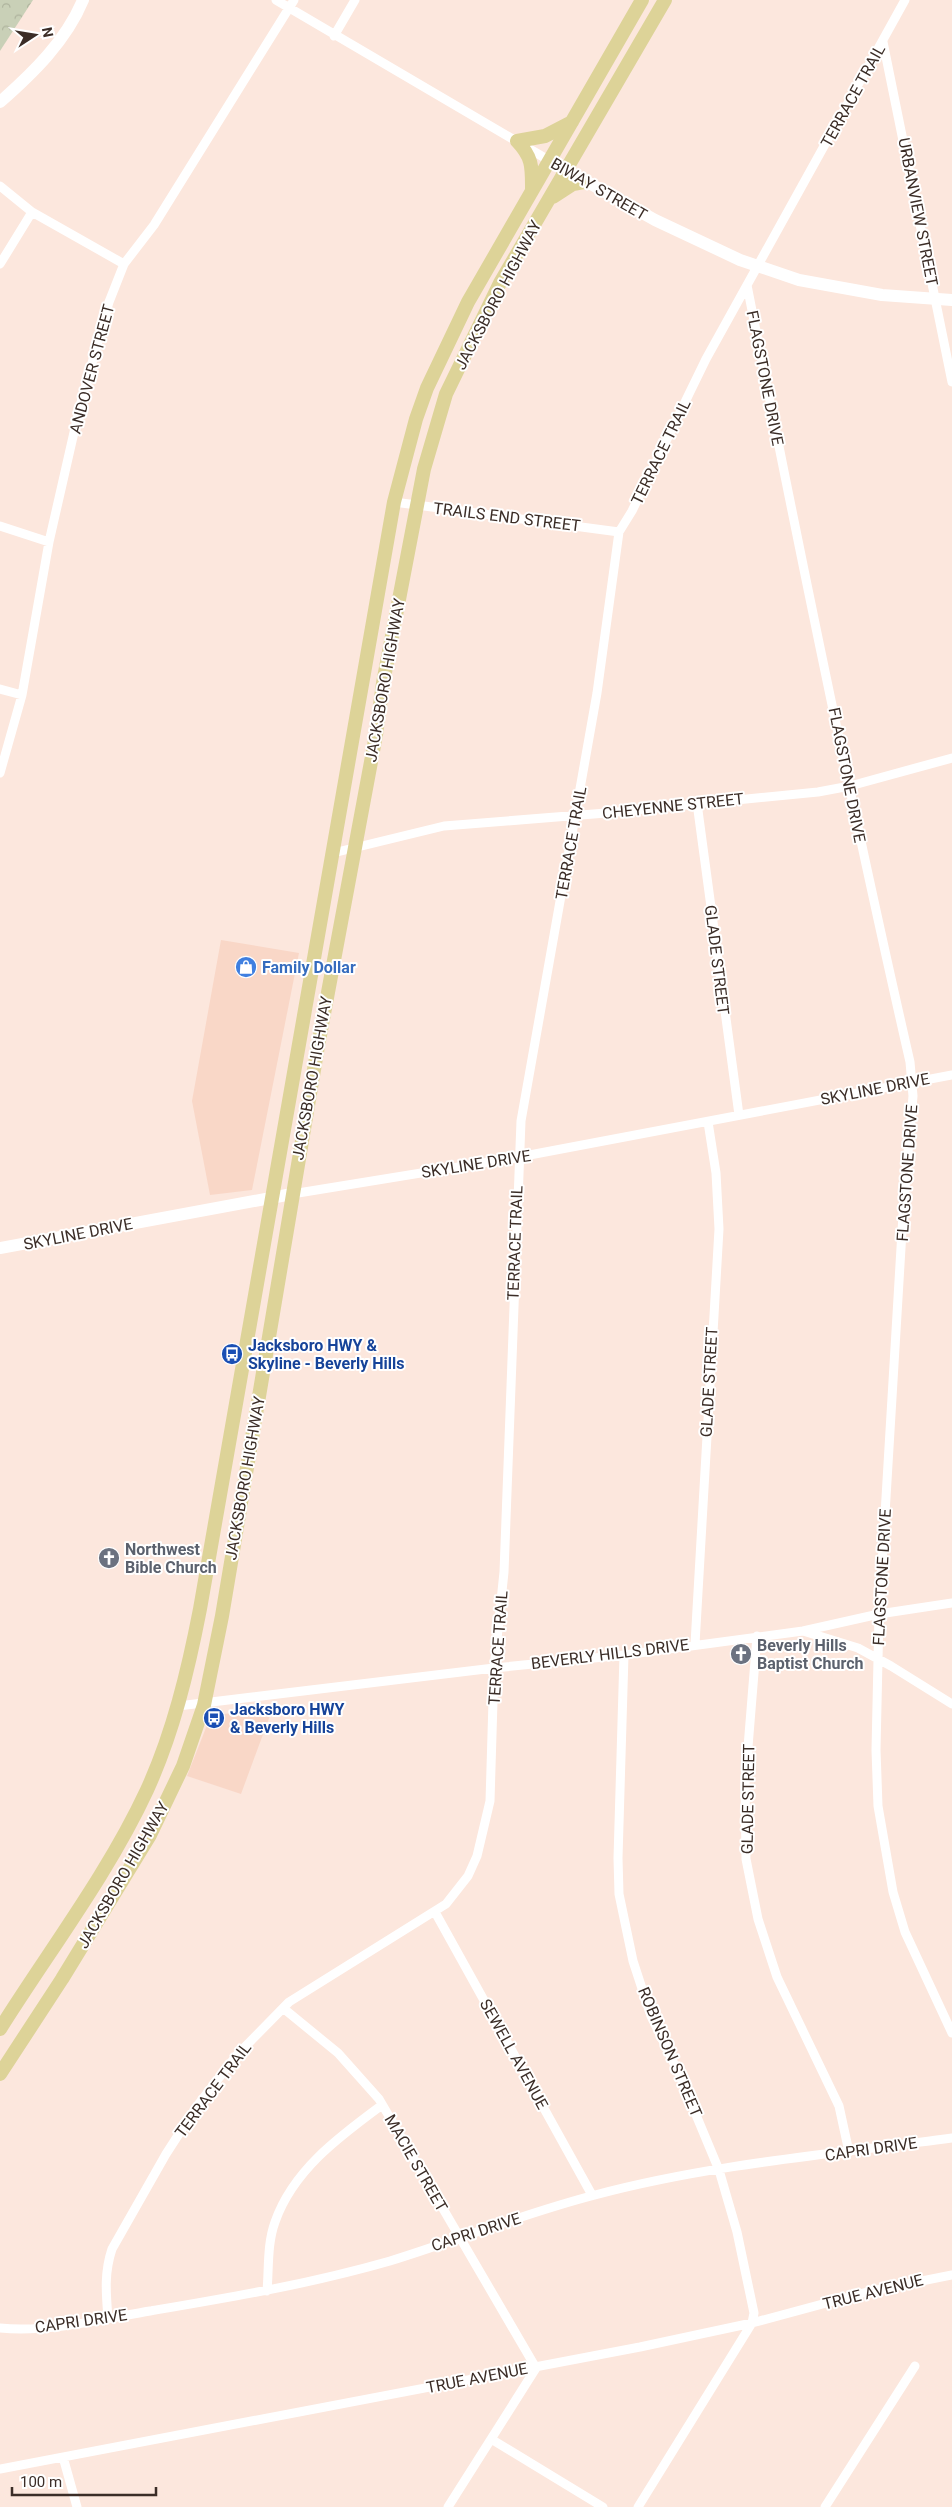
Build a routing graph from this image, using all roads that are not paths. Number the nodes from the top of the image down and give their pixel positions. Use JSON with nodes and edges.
{"nodes":[{"id":1,"x":83,"y":0,"type":"edge"},
{"id":2,"x":276,"y":0,"type":"edge"},
{"id":3,"x":356,"y":0,"type":"edge"},
{"id":4,"x":665,"y":0,"type":"edge"},
{"id":5,"x":906,"y":0,"type":"edge"},
{"id":6,"x":641,"y":2,"type":"edge"},
{"id":7,"x":292,"y":4,"type":"edge"},
{"id":8,"x":657,"y":13,"type":"junction"},
{"id":9,"x":334,"y":36,"type":"junction"},
{"id":10,"x":883,"y":42,"type":"junction"},
{"id":11,"x":0,"y":102,"type":"edge"},
{"id":12,"x":573,"y":122,"type":"junction"},
{"id":13,"x":516,"y":141,"type":"junction"},
{"id":14,"x":550,"y":161,"type":"junction"},
{"id":15,"x":566,"y":171,"type":"junction"},
{"id":16,"x":584,"y":182,"type":"junction"},
{"id":17,"x":0,"y":186,"type":"edge"},
{"id":18,"x":532,"y":191,"type":"junction"},
{"id":19,"x":548,"y":200,"type":"junction"},
{"id":20,"x":32,"y":212,"type":"junction"},
{"id":21,"x":0,"y":264,"type":"edge"},
{"id":22,"x":124,"y":264,"type":"junction"},
{"id":23,"x":758,"y":266,"type":"junction"},
{"id":24,"x":747,"y":285,"type":"junction"},
{"id":25,"x":936,"y":300,"type":"junction"},
{"id":26,"x":952,"y":300,"type":"edge"},
{"id":27,"x":952,"y":382,"type":"edge"},
{"id":28,"x":394,"y":502,"type":"junction"},
{"id":29,"x":418,"y":506,"type":"junction"},
{"id":30,"x":0,"y":526,"type":"edge"},
{"id":31,"x":620,"y":532,"type":"junction"},
{"id":32,"x":49,"y":542,"type":"junction"},
{"id":33,"x":0,"y":690,"type":"edge"},
{"id":34,"x":22,"y":695,"type":"junction"},
{"id":35,"x":360,"y":699,"type":"junction"},
{"id":36,"x":380,"y":703,"type":"junction"},
{"id":37,"x":952,"y":758,"type":"edge"},
{"id":38,"x":0,"y":773,"type":"edge"},
{"id":39,"x":850,"y":786,"type":"junction"},
{"id":40,"x":697,"y":803,"type":"junction"},
{"id":41,"x":576,"y":815,"type":"junction"},
{"id":42,"x":355,"y":847,"type":"junction"},
{"id":43,"x":333,"y":853,"type":"junction"},
{"id":44,"x":952,"y":1075,"type":"edge"},
{"id":45,"x":912,"y":1082,"type":"junction"},
{"id":46,"x":739,"y":1115,"type":"junction"},
{"id":47,"x":708,"y":1122,"type":"junction"},
{"id":48,"x":519,"y":1157,"type":"junction"},
{"id":49,"x":292,"y":1194,"type":"junction"},
{"id":50,"x":271,"y":1198,"type":"junction"},
{"id":51,"x":0,"y":1248,"type":"edge"},
{"id":52,"x":225,"y":1458,"type":"junction"},
{"id":53,"x":248,"y":1464,"type":"junction"},
{"id":54,"x":952,"y":1603,"type":"edge"},
{"id":55,"x":879,"y":1614,"type":"junction"},
{"id":56,"x":803,"y":1630,"type":"junction"},
{"id":57,"x":758,"y":1636,"type":"junction"},
{"id":58,"x":695,"y":1644,"type":"junction"},
{"id":59,"x":624,"y":1655,"type":"junction"},
{"id":60,"x":877,"y":1658,"type":"junction"},
{"id":61,"x":494,"y":1668,"type":"junction"},
{"id":62,"x":952,"y":1704,"type":"edge"},
{"id":63,"x":204,"y":1705,"type":"junction"},
{"id":64,"x":178,"y":1706,"type":"junction"},
{"id":65,"x":435,"y":1912,"type":"junction"},
{"id":66,"x":283,"y":2008,"type":"junction"},
{"id":67,"x":0,"y":2029,"type":"edge"},
{"id":68,"x":952,"y":2033,"type":"edge"},
{"id":69,"x":0,"y":2074,"type":"edge"},
{"id":70,"x":382,"y":2105,"type":"junction"},
{"id":71,"x":952,"y":2138,"type":"edge"},
{"id":72,"x":850,"y":2152,"type":"junction"},
{"id":73,"x":719,"y":2170,"type":"junction"},
{"id":74,"x":592,"y":2195,"type":"junction"},
{"id":75,"x":459,"y":2237,"type":"junction"},
{"id":76,"x":952,"y":2275,"type":"edge"},
{"id":77,"x":266,"y":2291,"type":"junction"},
{"id":78,"x":108,"y":2318,"type":"junction"},
{"id":79,"x":752,"y":2323,"type":"junction"},
{"id":80,"x":0,"y":2328,"type":"edge"},
{"id":81,"x":915,"y":2366,"type":"dead end"},
{"id":82,"x":536,"y":2368,"type":"junction"},
{"id":83,"x":491,"y":2439,"type":"junction"},
{"id":84,"x":63,"y":2457,"type":"junction"},
{"id":85,"x":0,"y":2470,"type":"edge"},
{"id":86,"x":77,"y":2507,"type":"edge"},
{"id":87,"x":448,"y":2507,"type":"edge"},
{"id":88,"x":603,"y":2507,"type":"edge"},
{"id":89,"x":638,"y":2507,"type":"edge"},
{"id":90,"x":825,"y":2507,"type":"edge"}],
"edges":[{"from":1,"to":11,"type":"street"},
{"from":2,"to":7,"type":"street","name":"BIWAY STREET"},
{"from":3,"to":9,"type":"street"},
{"from":4,"to":8,"type":"main road","name":"JACKSBORO HIGHWAY"},
{"from":5,"to":10,"type":"street","name":"TERRACE TRAIL"},
{"from":6,"to":8,"type":"main road"},
{"from":6,"to":12,"type":"main road","name":"JACKSBORO HIGHWAY"},
{"from":7,"to":9,"type":"street","name":"BIWAY STREET"},
{"from":7,"to":22,"type":"street","name":"ANDOVER STREET"},
{"from":8,"to":15,"type":"main road","name":"JACKSBORO HIGHWAY"},
{"from":9,"to":13,"type":"street","name":"BIWAY STREET"},
{"from":10,"to":23,"type":"street","name":"TERRACE TRAIL"},
{"from":10,"to":25,"type":"street","name":"URBANVIEW STREET"},
{"from":12,"to":13,"type":"main road"},
{"from":12,"to":14,"type":"main road","name":"JACKSBORO HIGHWAY"},
{"from":13,"to":14,"type":"street","name":"BIWAY STREET"},
{"from":13,"to":18,"type":"main road"},
{"from":14,"to":15,"type":"street","name":"BIWAY STREET"},
{"from":14,"to":18,"type":"main road","name":"JACKSBORO HIGHWAY"},
{"from":15,"to":16,"type":"street","name":"BIWAY STREET"},
{"from":15,"to":19,"type":"main road","name":"JACKSBORO HIGHWAY"},
{"from":16,"to":19,"type":"main road"},
{"from":16,"to":23,"type":"street","name":"BIWAY STREET"},
{"from":17,"to":20,"type":"street"},
{"from":18,"to":28,"type":"main road","name":"JACKSBORO HIGHWAY"},
{"from":19,"to":29,"type":"main road","name":"JACKSBORO HIGHWAY"},
{"from":20,"to":21,"type":"street"},
{"from":20,"to":22,"type":"street"},
{"from":22,"to":32,"type":"street","name":"ANDOVER STREET"},
{"from":23,"to":24,"type":"street","name":"TERRACE TRAIL"},
{"from":23,"to":25,"type":"street","name":"BIWAY STREET"},
{"from":24,"to":31,"type":"street","name":"TERRACE TRAIL"},
{"from":24,"to":39,"type":"street","name":"FLAGSTONE DRIVE"},
{"from":25,"to":26,"type":"street","name":"BIWAY STREET"},
{"from":25,"to":27,"type":"street","name":"URBANVIEW STREET"},
{"from":28,"to":29,"type":"street","name":"TRAILS END STREET"},
{"from":28,"to":35,"type":"main road","name":"JACKSBORO HIGHWAY"},
{"from":29,"to":31,"type":"street","name":"TRAILS END STREET"},
{"from":29,"to":36,"type":"main road","name":"JACKSBORO HIGHWAY"},
{"from":30,"to":32,"type":"street"},
{"from":31,"to":41,"type":"street","name":"TERRACE TRAIL"},
{"from":32,"to":34,"type":"street","name":"ANDOVER STREET"},
{"from":33,"to":34,"type":"street"},
{"from":34,"to":38,"type":"street","name":"ANDOVER STREET"},
{"from":35,"to":36,"type":"main road"},
{"from":35,"to":43,"type":"main road","name":"JACKSBORO HIGHWAY"},
{"from":36,"to":42,"type":"main road","name":"JACKSBORO HIGHWAY"},
{"from":37,"to":39,"type":"street","name":"CHEYENNE STREET"},
{"from":39,"to":40,"type":"street","name":"CHEYENNE STREET"},
{"from":39,"to":45,"type":"street","name":"FLAGSTONE DRIVE"},
{"from":40,"to":41,"type":"street","name":"CHEYENNE STREET"},
{"from":40,"to":46,"type":"street","name":"GLADE STREET"},
{"from":41,"to":42,"type":"street","name":"CHEYENNE STREET"},
{"from":41,"to":48,"type":"street","name":"TERRACE TRAIL"},
{"from":42,"to":43,"type":"street","name":"CHEYENNE STREET"},
{"from":42,"to":49,"type":"main road","name":"JACKSBORO HIGHWAY"},
{"from":43,"to":50,"type":"main road","name":"JACKSBORO HIGHWAY"},
{"from":44,"to":45,"type":"street","name":"SKYLINE DRIVE"},
{"from":45,"to":46,"type":"street","name":"SKYLINE DRIVE"},
{"from":45,"to":55,"type":"street","name":"FLAGSTONE DRIVE"},
{"from":46,"to":47,"type":"street","name":"SKYLINE DRIVE"},
{"from":47,"to":48,"type":"street","name":"SKYLINE DRIVE"},
{"from":47,"to":58,"type":"street","name":"GLADE STREET"},
{"from":48,"to":49,"type":"street","name":"SKYLINE DRIVE"},
{"from":48,"to":61,"type":"street","name":"TERRACE TRAIL"},
{"from":49,"to":50,"type":"street","name":"SKYLINE DRIVE"},
{"from":49,"to":53,"type":"main road","name":"JACKSBORO HIGHWAY"},
{"from":50,"to":51,"type":"street","name":"SKYLINE DRIVE"},
{"from":50,"to":52,"type":"main road","name":"JACKSBORO HIGHWAY"},
{"from":52,"to":53,"type":"main road"},
{"from":52,"to":64,"type":"main road","name":"JACKSBORO HIGHWAY"},
{"from":53,"to":63,"type":"main road","name":"JACKSBORO HIGHWAY"},
{"from":54,"to":55,"type":"street","name":"BEVERLY HILLS DRIVE"},
{"from":55,"to":56,"type":"street","name":"BEVERLY HILLS DRIVE"},
{"from":55,"to":60,"type":"street","name":"FLAGSTONE DRIVE"},
{"from":56,"to":57,"type":"street","name":"BEVERLY HILLS DRIVE"},
{"from":56,"to":60,"type":"street"},
{"from":57,"to":58,"type":"street","name":"BEVERLY HILLS DRIVE"},
{"from":57,"to":72,"type":"street","name":"GLADE STREET"},
{"from":58,"to":59,"type":"street","name":"BEVERLY HILLS DRIVE"},
{"from":59,"to":61,"type":"street","name":"BEVERLY HILLS DRIVE"},
{"from":59,"to":73,"type":"street","name":"ROBINSON STREET"},
{"from":60,"to":62,"type":"street"},
{"from":60,"to":68,"type":"street","name":"FLAGSTONE DRIVE"},
{"from":61,"to":63,"type":"street","name":"BEVERLY HILLS DRIVE"},
{"from":61,"to":65,"type":"street","name":"TERRACE TRAIL"},
{"from":63,"to":64,"type":"street","name":"BEVERLY HILLS DRIVE"},
{"from":63,"to":69,"type":"main road","name":"JACKSBORO HIGHWAY"},
{"from":64,"to":67,"type":"main road","name":"JACKSBORO HIGHWAY"},
{"from":65,"to":66,"type":"street","name":"TERRACE TRAIL"},
{"from":65,"to":74,"type":"street","name":"SEWELL AVENUE"},
{"from":66,"to":70,"type":"street","name":"MACIE STREET"},
{"from":66,"to":78,"type":"street","name":"TERRACE TRAIL"},
{"from":70,"to":75,"type":"street","name":"MACIE STREET"},
{"from":70,"to":77,"type":"street"},
{"from":71,"to":72,"type":"street","name":"CAPRI DRIVE"},
{"from":72,"to":73,"type":"street","name":"CAPRI DRIVE"},
{"from":73,"to":74,"type":"street","name":"CAPRI DRIVE"},
{"from":73,"to":79,"type":"street","name":"ROBINSON STREET"},
{"from":74,"to":75,"type":"street","name":"CAPRI DRIVE"},
{"from":75,"to":77,"type":"street","name":"CAPRI DRIVE"},
{"from":75,"to":82,"type":"street","name":"MACIE STREET"},
{"from":76,"to":79,"type":"street","name":"TRUE AVENUE"},
{"from":77,"to":78,"type":"street","name":"CAPRI DRIVE"},
{"from":78,"to":80,"type":"street","name":"CAPRI DRIVE"},
{"from":79,"to":82,"type":"street","name":"TRUE AVENUE"},
{"from":79,"to":89,"type":"street"},
{"from":81,"to":90,"type":"street"},
{"from":82,"to":83,"type":"street"},
{"from":82,"to":84,"type":"street","name":"TRUE AVENUE"},
{"from":83,"to":87,"type":"street"},
{"from":83,"to":88,"type":"street"},
{"from":84,"to":85,"type":"street","name":"TRUE AVENUE"},
{"from":84,"to":86,"type":"street"}]}
